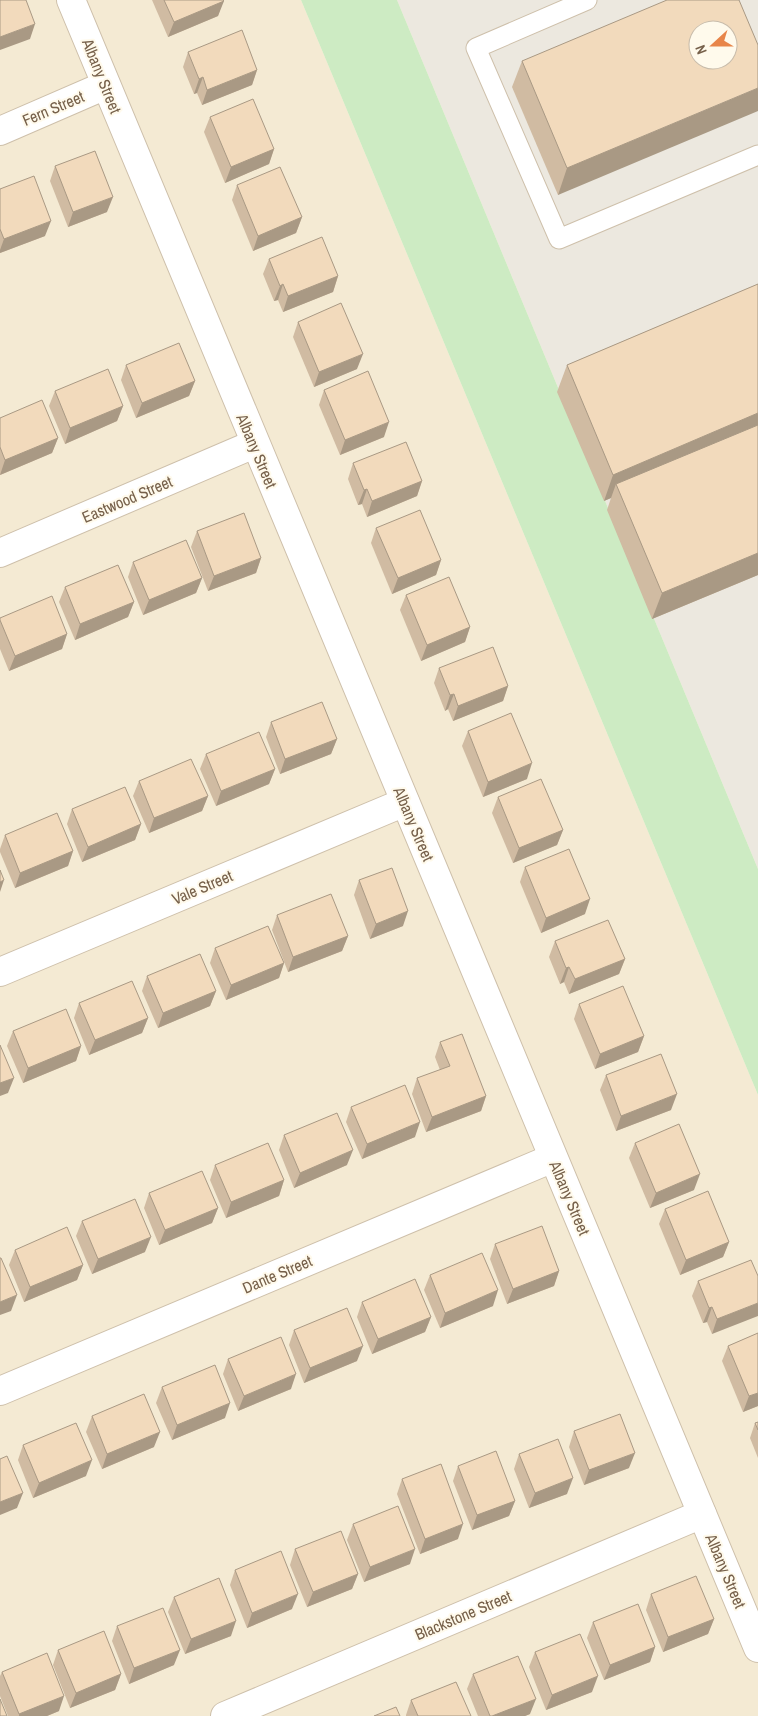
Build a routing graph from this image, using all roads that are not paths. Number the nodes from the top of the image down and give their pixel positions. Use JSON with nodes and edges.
{"nodes":[{"id":1,"x":71,"y":0,"type":"edge"},
{"id":2,"x":587,"y":0,"type":"edge"},
{"id":3,"x":106,"y":85,"type":"junction"},
{"id":4,"x":0,"y":131,"type":"edge"},
{"id":5,"x":758,"y":155,"type":"edge"},
{"id":6,"x":254,"y":444,"type":"junction"},
{"id":7,"x":0,"y":553,"type":"edge"},
{"id":8,"x":405,"y":802,"type":"junction"},
{"id":9,"x":0,"y":972,"type":"edge"},
{"id":10,"x":553,"y":1158,"type":"junction"},
{"id":11,"x":0,"y":1391,"type":"edge"},
{"id":12,"x":702,"y":1514,"type":"junction"},
{"id":13,"x":758,"y":1648,"type":"edge"},
{"id":14,"x":224,"y":1716,"type":"edge"}],
"edges":[{"from":1,"to":3,"type":"street","name":"Albany Street"},
{"from":2,"to":5,"type":"lane"},
{"from":3,"to":4,"type":"street","name":"Fern Street"},
{"from":3,"to":6,"type":"street","name":"Albany Street"},
{"from":6,"to":7,"type":"street","name":"Eastwood Street"},
{"from":6,"to":8,"type":"street","name":"Albany Street"},
{"from":8,"to":9,"type":"street","name":"Vale Street"},
{"from":8,"to":10,"type":"street","name":"Albany Street"},
{"from":10,"to":11,"type":"street","name":"Dante Street"},
{"from":10,"to":12,"type":"street","name":"Albany Street"},
{"from":12,"to":13,"type":"street","name":"Albany Street"},
{"from":12,"to":14,"type":"street","name":"Blackstone Street"}]}
